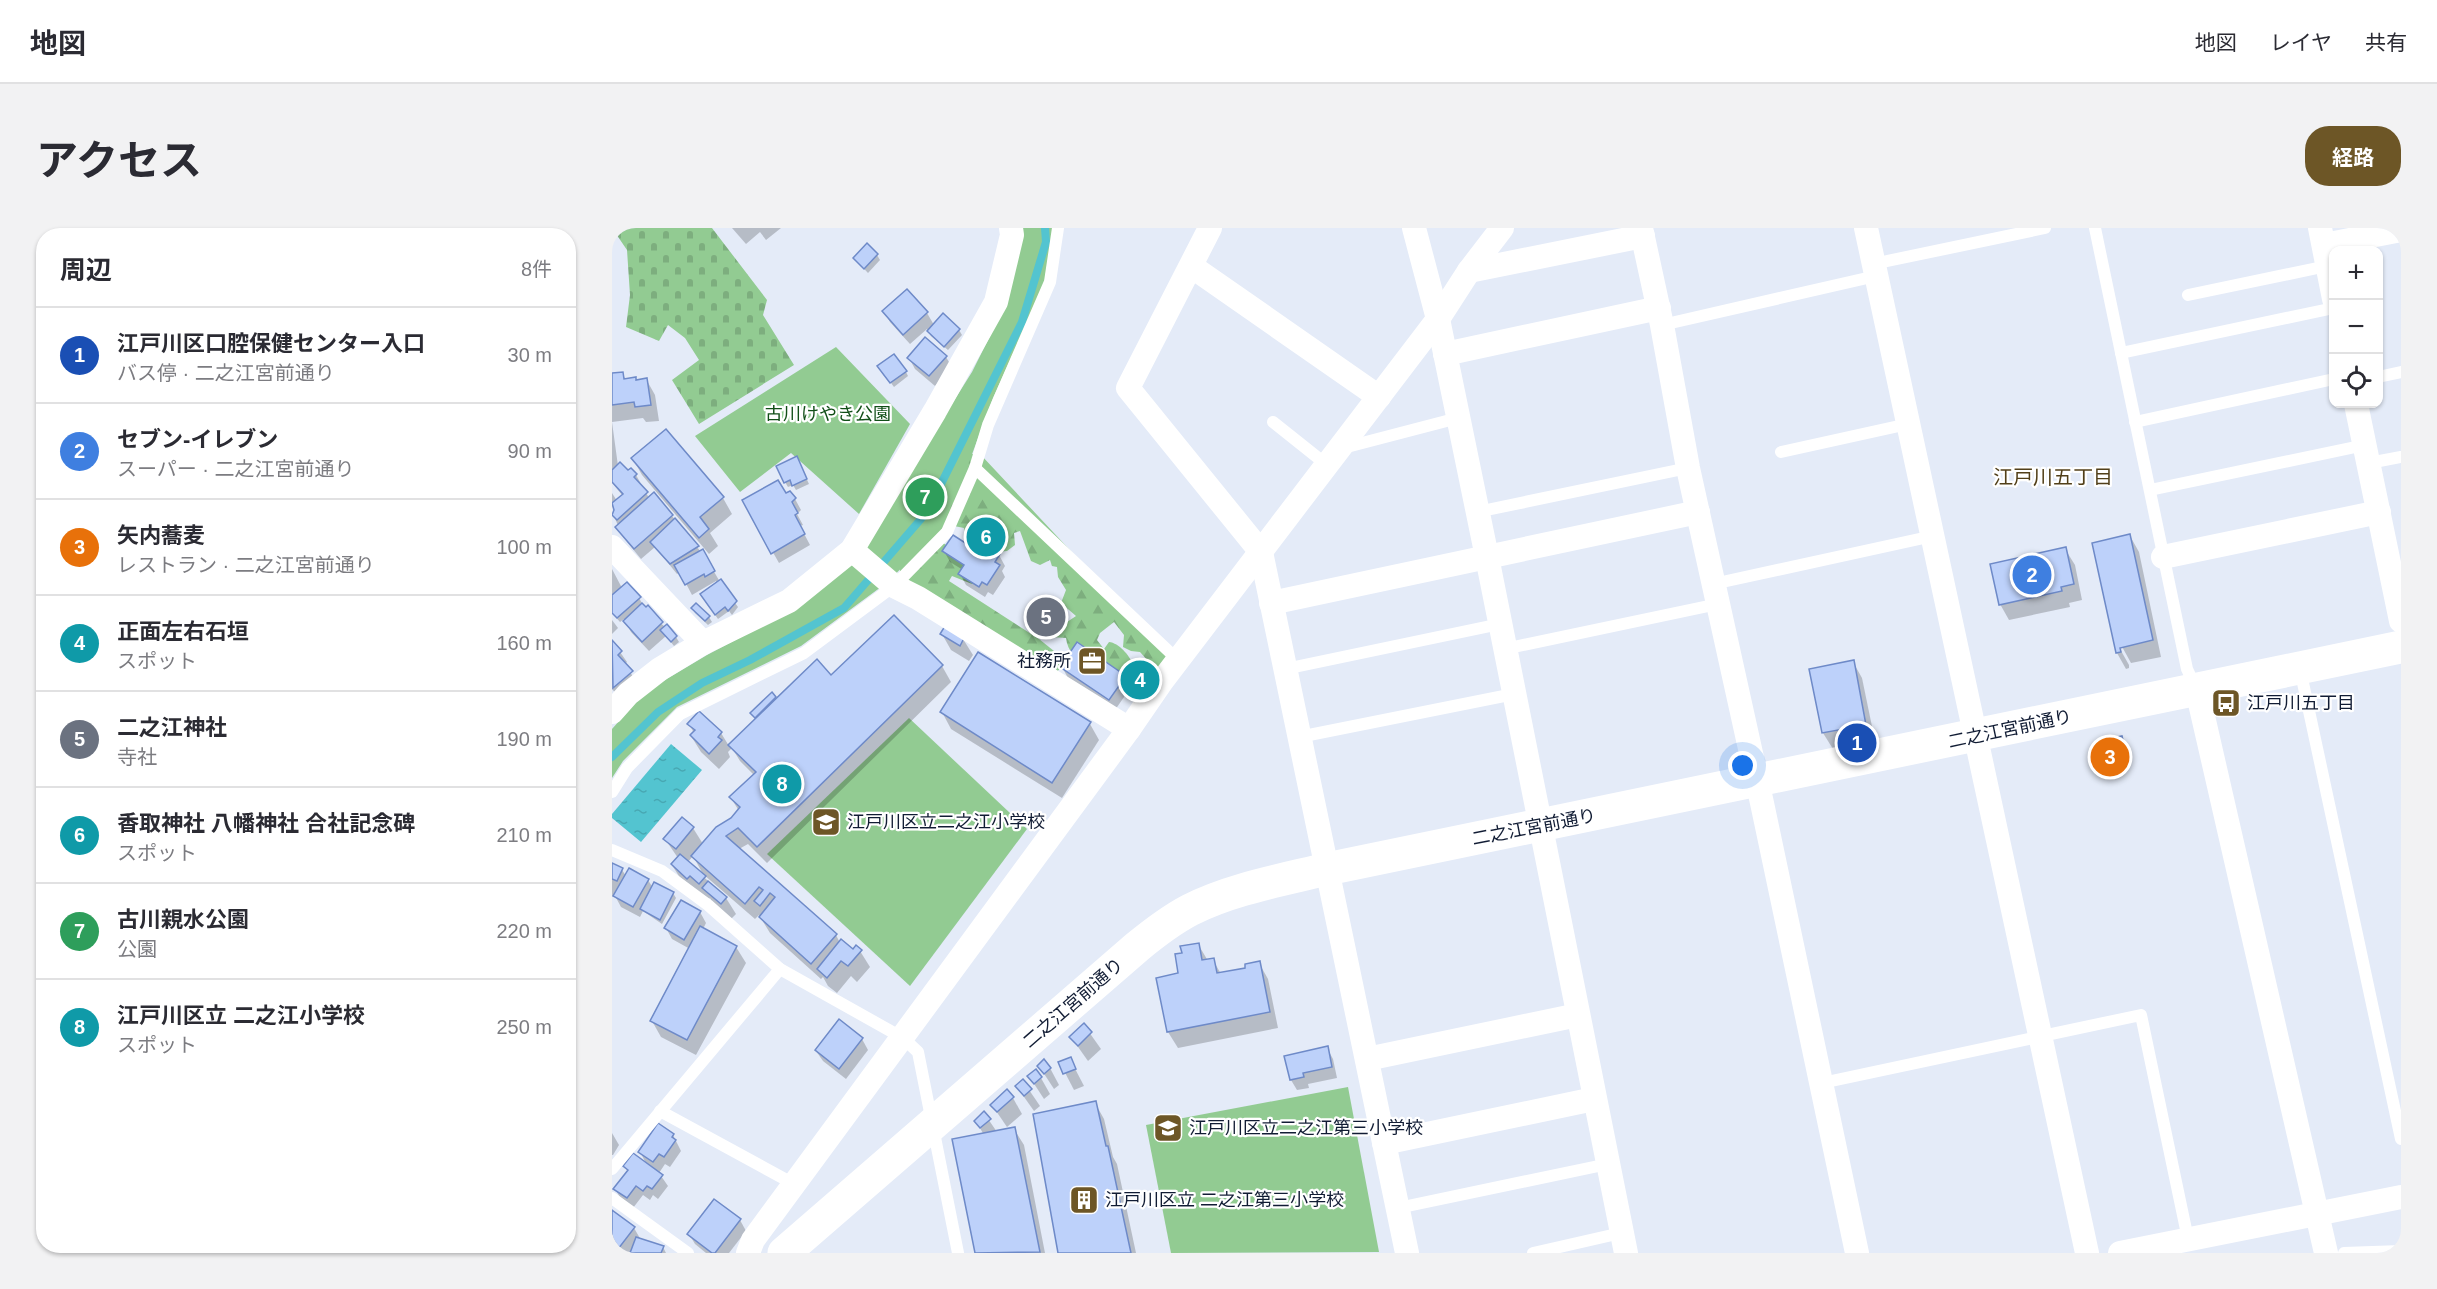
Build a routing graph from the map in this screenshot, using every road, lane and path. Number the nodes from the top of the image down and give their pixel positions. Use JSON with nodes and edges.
{"nodes":[{"id":1,"x":1011,"y":228,"type":"edge"},
{"id":2,"x":1058,"y":228,"type":"edge"},
{"id":3,"x":1209,"y":228,"type":"edge"},
{"id":4,"x":1414,"y":228,"type":"edge"},
{"id":5,"x":1502,"y":228,"type":"edge"},
{"id":6,"x":1866,"y":228,"type":"edge"},
{"id":7,"x":2045,"y":228,"type":"edge"},
{"id":8,"x":2095,"y":228,"type":"edge"},
{"id":9,"x":2401,"y":230,"type":"edge"},
{"id":10,"x":1642,"y":232,"type":"edge"},
{"id":11,"x":2324,"y":246,"type":"edge"},
{"id":12,"x":1191,"y":266,"type":"junction"},
{"id":13,"x":1875,"y":270,"type":"junction"},
{"id":14,"x":1469,"y":271,"type":"junction"},
{"id":15,"x":2329,"y":272,"type":"edge"},
{"id":16,"x":2188,"y":295,"type":"dead end"},
{"id":17,"x":2329,"y":309,"type":"edge"},
{"id":18,"x":1661,"y":316,"type":"junction"},
{"id":19,"x":1438,"y":319,"type":"junction"},
{"id":20,"x":2121,"y":353,"type":"junction"},
{"id":21,"x":1444,"y":354,"type":"junction"},
{"id":22,"x":2401,"y":372,"type":"edge"},
{"id":23,"x":2383,"y":376,"type":"edge"},
{"id":24,"x":2329,"y":380,"type":"edge"},
{"id":25,"x":1379,"y":397,"type":"junction"},
{"id":26,"x":2357,"y":408,"type":"edge"},
{"id":27,"x":1458,"y":418,"type":"junction"},
{"id":28,"x":1273,"y":422,"type":"dead end"},
{"id":29,"x":2136,"y":422,"type":"junction"},
{"id":30,"x":1908,"y":424,"type":"junction"},
{"id":31,"x":1781,"y":452,"type":"dead end"},
{"id":32,"x":2367,"y":454,"type":"junction"},
{"id":33,"x":1333,"y":457,"type":"junction"},
{"id":34,"x":2401,"y":457,"type":"edge"},
{"id":35,"x":975,"y":468,"type":"junction"},
{"id":36,"x":1688,"y":468,"type":"junction"},
{"id":37,"x":2150,"y":490,"type":"junction"},
{"id":38,"x":1478,"y":512,"type":"junction"},
{"id":39,"x":1698,"y":512,"type":"junction"},
{"id":40,"x":2379,"y":512,"type":"junction"},
{"id":41,"x":1933,"y":536,"type":"junction"},
{"id":42,"x":612,"y":547,"type":"edge"},
{"id":43,"x":1260,"y":552,"type":"junction"},
{"id":44,"x":858,"y":555,"type":"junction"},
{"id":45,"x":1487,"y":557,"type":"junction"},
{"id":46,"x":2163,"y":557,"type":"junction"},
{"id":47,"x":892,"y":584,"type":"junction"},
{"id":48,"x":1716,"y":594,"type":"junction"},
{"id":49,"x":1271,"y":603,"type":"junction"},
{"id":50,"x":2401,"y":621,"type":"edge"},
{"id":51,"x":1500,"y":624,"type":"junction"},
{"id":52,"x":703,"y":642,"type":"junction"},
{"id":53,"x":2401,"y":647,"type":"edge"},
{"id":54,"x":1504,"y":649,"type":"junction"},
{"id":55,"x":1178,"y":660,"type":"junction"},
{"id":56,"x":1285,"y":669,"type":"junction"},
{"id":57,"x":2300,"y":669,"type":"junction"},
{"id":58,"x":2196,"y":690,"type":"junction"},
{"id":59,"x":1514,"y":694,"type":"junction"},
{"id":60,"x":612,"y":712,"type":"edge"},
{"id":61,"x":1129,"y":729,"type":"junction"},
{"id":62,"x":1977,"y":736,"type":"junction"},
{"id":63,"x":1299,"y":737,"type":"junction"},
{"id":64,"x":1758,"y":782,"type":"junction"},
{"id":65,"x":612,"y":792,"type":"edge"},
{"id":66,"x":1540,"y":826,"type":"junction"},
{"id":67,"x":612,"y":850,"type":"edge"},
{"id":68,"x":1327,"y":869,"type":"junction"},
{"id":69,"x":780,"y":969,"type":"junction"},
{"id":70,"x":1578,"y":1015,"type":"junction"},
{"id":71,"x":2041,"y":1036,"type":"junction"},
{"id":72,"x":903,"y":1038,"type":"junction"},
{"id":73,"x":1366,"y":1059,"type":"junction"},
{"id":74,"x":1822,"y":1083,"type":"junction"},
{"id":75,"x":1594,"y":1099,"type":"junction"},
{"id":76,"x":660,"y":1111,"type":"junction"},
{"id":77,"x":931,"y":1126,"type":"junction"},
{"id":78,"x":2401,"y":1139,"type":"edge"},
{"id":79,"x":1384,"y":1143,"type":"junction"},
{"id":80,"x":1608,"y":1164,"type":"junction"},
{"id":81,"x":612,"y":1169,"type":"edge"},
{"id":82,"x":794,"y":1184,"type":"junction"},
{"id":83,"x":2401,"y":1197,"type":"edge"},
{"id":84,"x":612,"y":1198,"type":"edge"},
{"id":85,"x":1398,"y":1208,"type":"junction"},
{"id":86,"x":2316,"y":1214,"type":"junction"},
{"id":87,"x":2188,"y":1239,"type":"junction"},
{"id":88,"x":1624,"y":1243,"type":"edge"},
{"id":89,"x":2401,"y":1251,"type":"edge"},
{"id":90,"x":688,"y":1253,"type":"edge"},
{"id":91,"x":748,"y":1253,"type":"edge"},
{"id":92,"x":784,"y":1253,"type":"edge"},
{"id":93,"x":958,"y":1253,"type":"edge"},
{"id":94,"x":1407,"y":1253,"type":"edge"},
{"id":95,"x":1533,"y":1253,"type":"edge"},
{"id":96,"x":1857,"y":1253,"type":"edge"},
{"id":97,"x":2087,"y":1253,"type":"edge"},
{"id":98,"x":2120,"y":1253,"type":"edge"},
{"id":99,"x":2326,"y":1253,"type":"edge"},
{"id":100,"x":2344,"y":1253,"type":"edge"}],
"edges":[{"from":1,"to":44,"type":"street"},
{"from":2,"to":35,"type":"lane"},
{"from":3,"to":12,"type":"street"},
{"from":4,"to":19,"type":"street"},
{"from":5,"to":14,"type":"street"},
{"from":6,"to":13,"type":"street"},
{"from":7,"to":13,"type":"lane"},
{"from":8,"to":20,"type":"lane"},
{"from":9,"to":11,"type":"street"},
{"from":10,"to":14,"type":"street"},
{"from":10,"to":18,"type":"street"},
{"from":11,"to":15,"type":"street"},
{"from":11,"to":16,"type":"lane"},
{"from":12,"to":25,"type":"street"},
{"from":12,"to":43,"type":"street"},
{"from":13,"to":18,"type":"lane"},
{"from":13,"to":30,"type":"street"},
{"from":14,"to":19,"type":"street"},
{"from":17,"to":20,"type":"lane"},
{"from":18,"to":21,"type":"street"},
{"from":18,"to":36,"type":"street"},
{"from":19,"to":21,"type":"street"},
{"from":19,"to":25,"type":"street"},
{"from":20,"to":29,"type":"lane"},
{"from":21,"to":27,"type":"street"},
{"from":22,"to":23,"type":"lane"},
{"from":24,"to":29,"type":"lane"},
{"from":25,"to":33,"type":"street"},
{"from":26,"to":32,"type":"street"},
{"from":27,"to":33,"type":"lane"},
{"from":27,"to":38,"type":"street"},
{"from":28,"to":33,"type":"lane"},
{"from":29,"to":37,"type":"lane"},
{"from":30,"to":31,"type":"lane"},
{"from":30,"to":41,"type":"street"},
{"from":32,"to":34,"type":"lane"},
{"from":32,"to":37,"type":"lane"},
{"from":32,"to":40,"type":"street"},
{"from":33,"to":43,"type":"street"},
{"from":35,"to":47,"type":"lane"},
{"from":35,"to":55,"type":"lane"},
{"from":36,"to":38,"type":"lane"},
{"from":36,"to":39,"type":"street"},
{"from":37,"to":46,"type":"lane"},
{"from":38,"to":45,"type":"street"},
{"from":39,"to":45,"type":"street"},
{"from":39,"to":48,"type":"street"},
{"from":40,"to":46,"type":"street"},
{"from":40,"to":50,"type":"street"},
{"from":41,"to":48,"type":"lane"},
{"from":41,"to":62,"type":"street"},
{"from":42,"to":52,"type":"street"},
{"from":43,"to":49,"type":"street"},
{"from":43,"to":55,"type":"street"},
{"from":44,"to":47,"type":"street"},
{"from":44,"to":52,"type":"street"},
{"from":45,"to":49,"type":"street"},
{"from":45,"to":51,"type":"street"},
{"from":46,"to":58,"type":"lane"},
{"from":47,"to":61,"type":"street"},
{"from":47,"to":65,"type":"lane"},
{"from":48,"to":54,"type":"lane"},
{"from":48,"to":64,"type":"street"},
{"from":49,"to":56,"type":"street"},
{"from":51,"to":54,"type":"street"},
{"from":51,"to":56,"type":"lane"},
{"from":52,"to":60,"type":"street"},
{"from":53,"to":57,"type":"street","name":"二之江宮前通り"},
{"from":54,"to":59,"type":"street"},
{"from":55,"to":61,"type":"street"},
{"from":56,"to":63,"type":"street"},
{"from":57,"to":58,"type":"street","name":"二之江宮前通り"},
{"from":57,"to":78,"type":"lane"},
{"from":58,"to":62,"type":"street","name":"二之江宮前通り"},
{"from":58,"to":86,"type":"street"},
{"from":59,"to":63,"type":"lane"},
{"from":59,"to":66,"type":"street"},
{"from":61,"to":72,"type":"street"},
{"from":62,"to":64,"type":"street","name":"二之江宮前通り"},
{"from":62,"to":71,"type":"street"},
{"from":63,"to":68,"type":"street"},
{"from":64,"to":66,"type":"street","name":"二之江宮前通り"},
{"from":64,"to":74,"type":"street"},
{"from":66,"to":68,"type":"street","name":"二之江宮前通り"},
{"from":66,"to":70,"type":"street"},
{"from":67,"to":69,"type":"lane"},
{"from":68,"to":73,"type":"street"},
{"from":68,"to":77,"type":"street","name":"二之江宮前通り"},
{"from":69,"to":72,"type":"lane"},
{"from":69,"to":76,"type":"lane"},
{"from":70,"to":73,"type":"street"},
{"from":70,"to":75,"type":"street"},
{"from":71,"to":74,"type":"lane"},
{"from":71,"to":87,"type":"lane"},
{"from":71,"to":97,"type":"street"},
{"from":72,"to":77,"type":"lane"},
{"from":72,"to":82,"type":"street"},
{"from":73,"to":79,"type":"street"},
{"from":74,"to":96,"type":"street"},
{"from":75,"to":79,"type":"street"},
{"from":75,"to":80,"type":"street"},
{"from":76,"to":81,"type":"lane"},
{"from":76,"to":82,"type":"lane"},
{"from":77,"to":92,"type":"street","name":"二之江宮前通り"},
{"from":77,"to":93,"type":"lane"},
{"from":79,"to":85,"type":"street"},
{"from":80,"to":85,"type":"lane"},
{"from":80,"to":88,"type":"street"},
{"from":82,"to":91,"type":"street"},
{"from":83,"to":86,"type":"street"},
{"from":84,"to":90,"type":"lane"},
{"from":85,"to":94,"type":"street"},
{"from":86,"to":87,"type":"street"},
{"from":86,"to":99,"type":"street"},
{"from":87,"to":98,"type":"street"},
{"from":88,"to":95,"type":"lane"},
{"from":89,"to":100,"type":"lane"}]}
